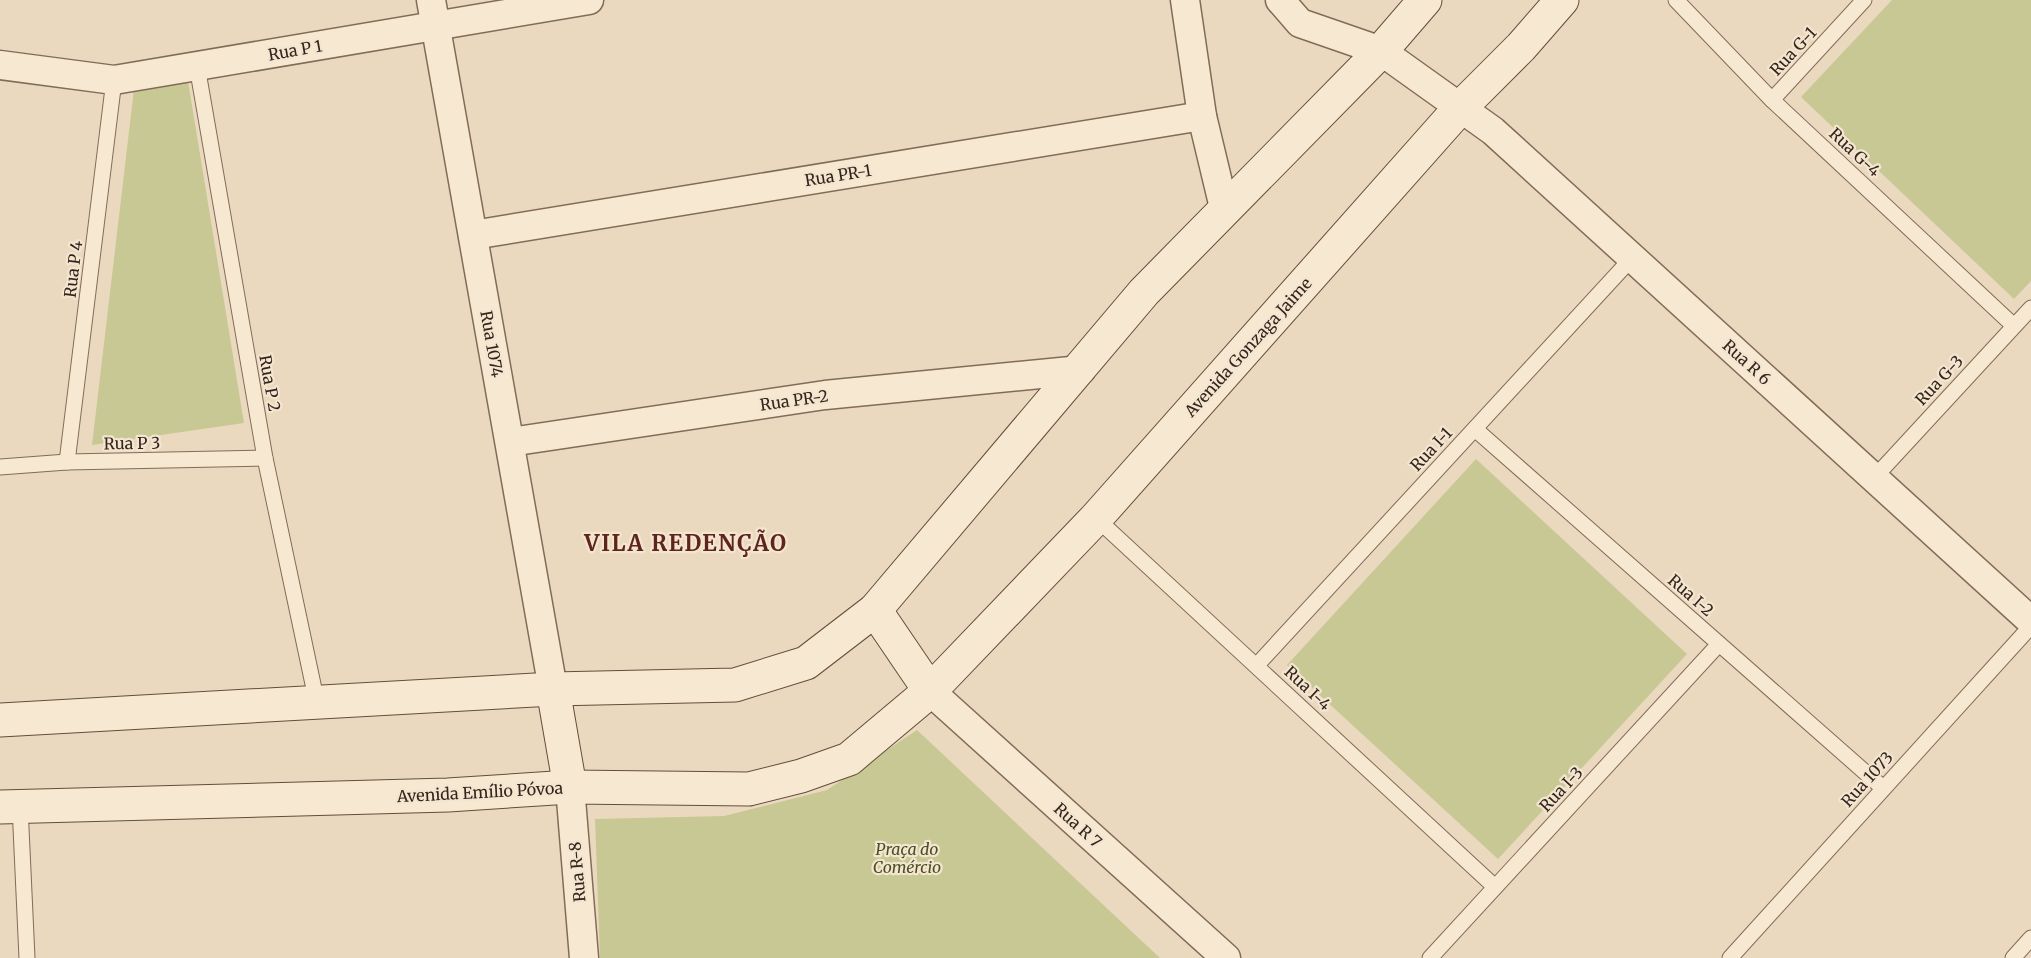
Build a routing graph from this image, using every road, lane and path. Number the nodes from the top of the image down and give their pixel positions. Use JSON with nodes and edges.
{"nodes":[{"id":1,"x":589,"y":0,"type":"edge"},
{"id":2,"x":1185,"y":0,"type":"edge"},
{"id":3,"x":1280,"y":0,"type":"edge"},
{"id":4,"x":1425,"y":0,"type":"edge"},
{"id":5,"x":1562,"y":0,"type":"edge"},
{"id":6,"x":1676,"y":0,"type":"edge"},
{"id":7,"x":1864,"y":0,"type":"edge"},
{"id":8,"x":433,"y":13,"type":"edge"},
{"id":9,"x":1381,"y":51,"type":"junction"},
{"id":10,"x":0,"y":65,"type":"edge"},
{"id":11,"x":197,"y":66,"type":"junction"},
{"id":12,"x":114,"y":80,"type":"junction"},
{"id":13,"x":1772,"y":100,"type":"junction"},
{"id":14,"x":1459,"y":110,"type":"junction"},
{"id":15,"x":1202,"y":116,"type":"junction"},
{"id":16,"x":1225,"y":212,"type":"junction"},
{"id":17,"x":473,"y":235,"type":"junction"},
{"id":18,"x":1632,"y":258,"type":"junction"},
{"id":19,"x":2031,"y":308,"type":"edge"},
{"id":20,"x":2014,"y":326,"type":"junction"},
{"id":21,"x":1081,"y":370,"type":"junction"},
{"id":22,"x":1475,"y":429,"type":"junction"},
{"id":23,"x":510,"y":442,"type":"junction"},
{"id":24,"x":265,"y":458,"type":"junction"},
{"id":25,"x":67,"y":462,"type":"junction"},
{"id":26,"x":0,"y":467,"type":"edge"},
{"id":27,"x":1874,"y":478,"type":"junction"},
{"id":28,"x":1096,"y":518,"type":"junction"},
{"id":29,"x":875,"y":610,"type":"junction"},
{"id":30,"x":2031,"y":621,"type":"edge"},
{"id":31,"x":2031,"y":626,"type":"edge"},
{"id":32,"x":1719,"y":644,"type":"junction"},
{"id":33,"x":1257,"y":665,"type":"junction"},
{"id":34,"x":553,"y":689,"type":"junction"},
{"id":35,"x":930,"y":691,"type":"junction"},
{"id":36,"x":317,"y":703,"type":"junction"},
{"id":37,"x":0,"y":720,"type":"edge"},
{"id":38,"x":570,"y":787,"type":"junction"},
{"id":39,"x":1882,"y":788,"type":"junction"},
{"id":40,"x":10,"y":806,"type":"edge"},
{"id":41,"x":1496,"y":886,"type":"junction"},
{"id":42,"x":2031,"y":938,"type":"edge"},
{"id":43,"x":27,"y":958,"type":"edge"},
{"id":44,"x":584,"y":958,"type":"edge"},
{"id":45,"x":1226,"y":958,"type":"edge"},
{"id":46,"x":1430,"y":958,"type":"edge"},
{"id":47,"x":1730,"y":958,"type":"edge"},
{"id":48,"x":2013,"y":958,"type":"edge"}],
"edges":[{"from":1,"to":8,"type":"street","name":"Rua P 1"},
{"from":2,"to":15,"type":"street"},
{"from":3,"to":9,"type":"street","name":"Rua R 6"},
{"from":4,"to":9,"type":"main road"},
{"from":5,"to":14,"type":"main road","name":"Avenida Gonzaga Jaime"},
{"from":6,"to":13,"type":"lane","name":"Rua G-4"},
{"from":7,"to":13,"type":"lane","name":"Rua G-1"},
{"from":8,"to":11,"type":"street","name":"Rua P 1"},
{"from":8,"to":17,"type":"street","name":"Rua 1074"},
{"from":9,"to":14,"type":"street","name":"Rua R 6"},
{"from":9,"to":16,"type":"main road"},
{"from":10,"to":12,"type":"street","name":"Rua P 1"},
{"from":11,"to":12,"type":"street","name":"Rua P 1"},
{"from":11,"to":24,"type":"lane","name":"Rua P 2"},
{"from":12,"to":25,"type":"lane","name":"Rua P 4"},
{"from":13,"to":20,"type":"lane","name":"Rua G-4"},
{"from":14,"to":18,"type":"street","name":"Rua R 6"},
{"from":14,"to":28,"type":"main road","name":"Avenida Gonzaga Jaime"},
{"from":15,"to":16,"type":"street"},
{"from":15,"to":17,"type":"street","name":"Rua PR-1"},
{"from":16,"to":21,"type":"main road"},
{"from":17,"to":23,"type":"street","name":"Rua 1074"},
{"from":18,"to":22,"type":"lane","name":"Rua I-1"},
{"from":18,"to":27,"type":"street","name":"Rua R 6"},
{"from":19,"to":20,"type":"lane","name":"Rua G-3"},
{"from":20,"to":27,"type":"lane","name":"Rua G-3"},
{"from":21,"to":23,"type":"street","name":"Rua PR-2"},
{"from":21,"to":29,"type":"main road"},
{"from":22,"to":32,"type":"lane","name":"Rua I-2"},
{"from":22,"to":33,"type":"lane","name":"Rua I-1"},
{"from":23,"to":34,"type":"street","name":"Rua 1074"},
{"from":24,"to":25,"type":"lane","name":"Rua P 3"},
{"from":24,"to":36,"type":"lane","name":"Rua P 2"},
{"from":25,"to":26,"type":"lane","name":"Rua P 3"},
{"from":27,"to":30,"type":"street","name":"Rua R 6"},
{"from":28,"to":33,"type":"lane","name":"Rua I-4"},
{"from":28,"to":35,"type":"main road","name":"Avenida Gonzaga Jaime"},
{"from":29,"to":34,"type":"main road"},
{"from":29,"to":35,"type":"main road"},
{"from":31,"to":39,"type":"lane","name":"Rua 1073"},
{"from":32,"to":39,"type":"lane","name":"Rua I-2"},
{"from":32,"to":41,"type":"lane","name":"Rua I-3"},
{"from":33,"to":41,"type":"lane","name":"Rua I-4"},
{"from":34,"to":36,"type":"main road"},
{"from":34,"to":38,"type":"main road"},
{"from":35,"to":38,"type":"main road","name":"Avenida Emílio Póvoa"},
{"from":35,"to":45,"type":"street","name":"Rua R 7"},
{"from":36,"to":37,"type":"main road"},
{"from":38,"to":40,"type":"main road","name":"Avenida Emílio Póvoa"},
{"from":38,"to":44,"type":"street","name":"Rua R-8"},
{"from":39,"to":47,"type":"lane","name":"Rua 1073"},
{"from":40,"to":43,"type":"lane"},
{"from":41,"to":46,"type":"lane","name":"Rua I-3"},
{"from":42,"to":48,"type":"lane"}]}
